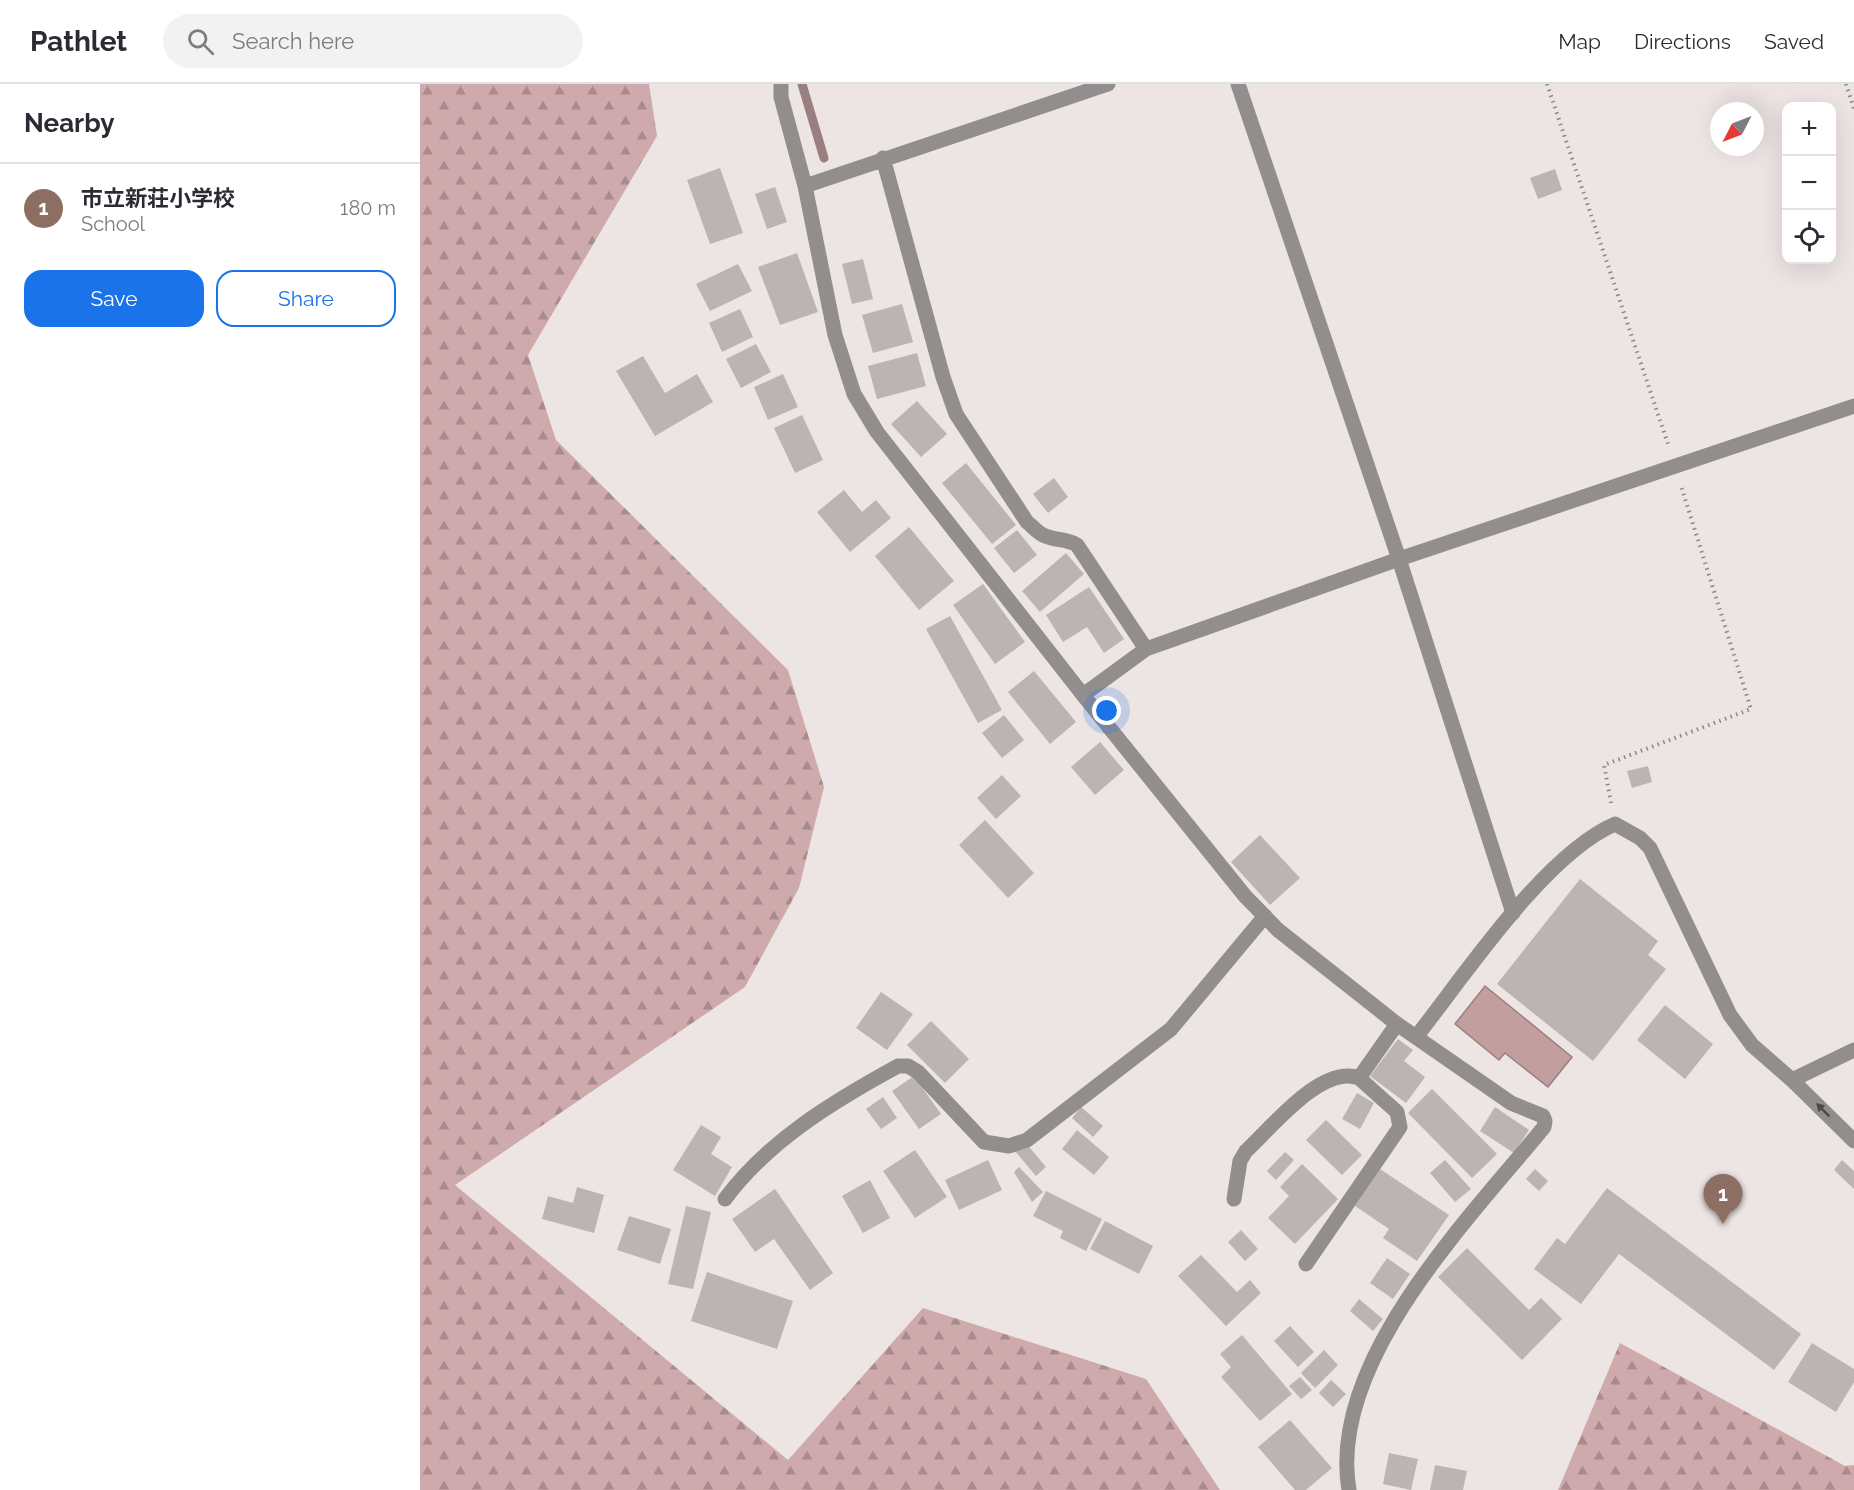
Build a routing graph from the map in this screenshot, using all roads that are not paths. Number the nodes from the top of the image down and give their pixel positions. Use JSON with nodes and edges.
{"nodes":[{"id":1,"x":781,"y":84,"type":"edge"},
{"id":2,"x":1108,"y":84,"type":"edge"},
{"id":3,"x":1238,"y":84,"type":"edge"},
{"id":4,"x":884,"y":158,"type":"junction"},
{"id":5,"x":806,"y":186,"type":"junction"},
{"id":6,"x":1854,"y":406,"type":"edge"},
{"id":7,"x":1399,"y":559,"type":"junction"},
{"id":8,"x":1146,"y":649,"type":"junction"},
{"id":9,"x":1083,"y":695,"type":"junction"},
{"id":10,"x":1514,"y":913,"type":"junction"},
{"id":11,"x":1265,"y":916,"type":"junction"},
{"id":12,"x":1397,"y":1024,"type":"junction"},
{"id":13,"x":1416,"y":1037,"type":"junction"},
{"id":14,"x":1854,"y":1050,"type":"edge"},
{"id":15,"x":1359,"y":1078,"type":"junction"},
{"id":16,"x":1792,"y":1080,"type":"junction"},
{"id":17,"x":1854,"y":1141,"type":"edge"},
{"id":18,"x":725,"y":1199,"type":"dead end"},
{"id":19,"x":1234,"y":1199,"type":"dead end"},
{"id":20,"x":1306,"y":1264,"type":"dead end"},
{"id":21,"x":1349,"y":1490,"type":"edge"}],
"edges":[{"from":1,"to":5,"type":"street"},
{"from":2,"to":4,"type":"street"},
{"from":3,"to":7,"type":"street"},
{"from":4,"to":5,"type":"street"},
{"from":4,"to":8,"type":"street"},
{"from":5,"to":9,"type":"street"},
{"from":6,"to":7,"type":"street"},
{"from":7,"to":8,"type":"street"},
{"from":7,"to":10,"type":"street"},
{"from":8,"to":9,"type":"street"},
{"from":9,"to":11,"type":"street"},
{"from":10,"to":13,"type":"street"},
{"from":10,"to":16,"type":"street"},
{"from":11,"to":12,"type":"street"},
{"from":11,"to":18,"type":"street"},
{"from":12,"to":13,"type":"street"},
{"from":12,"to":15,"type":"street"},
{"from":13,"to":21,"type":"street"},
{"from":14,"to":16,"type":"street"},
{"from":15,"to":19,"type":"street"},
{"from":15,"to":20,"type":"street"},
{"from":17,"to":16,"type":"street","one_way":true}]}
